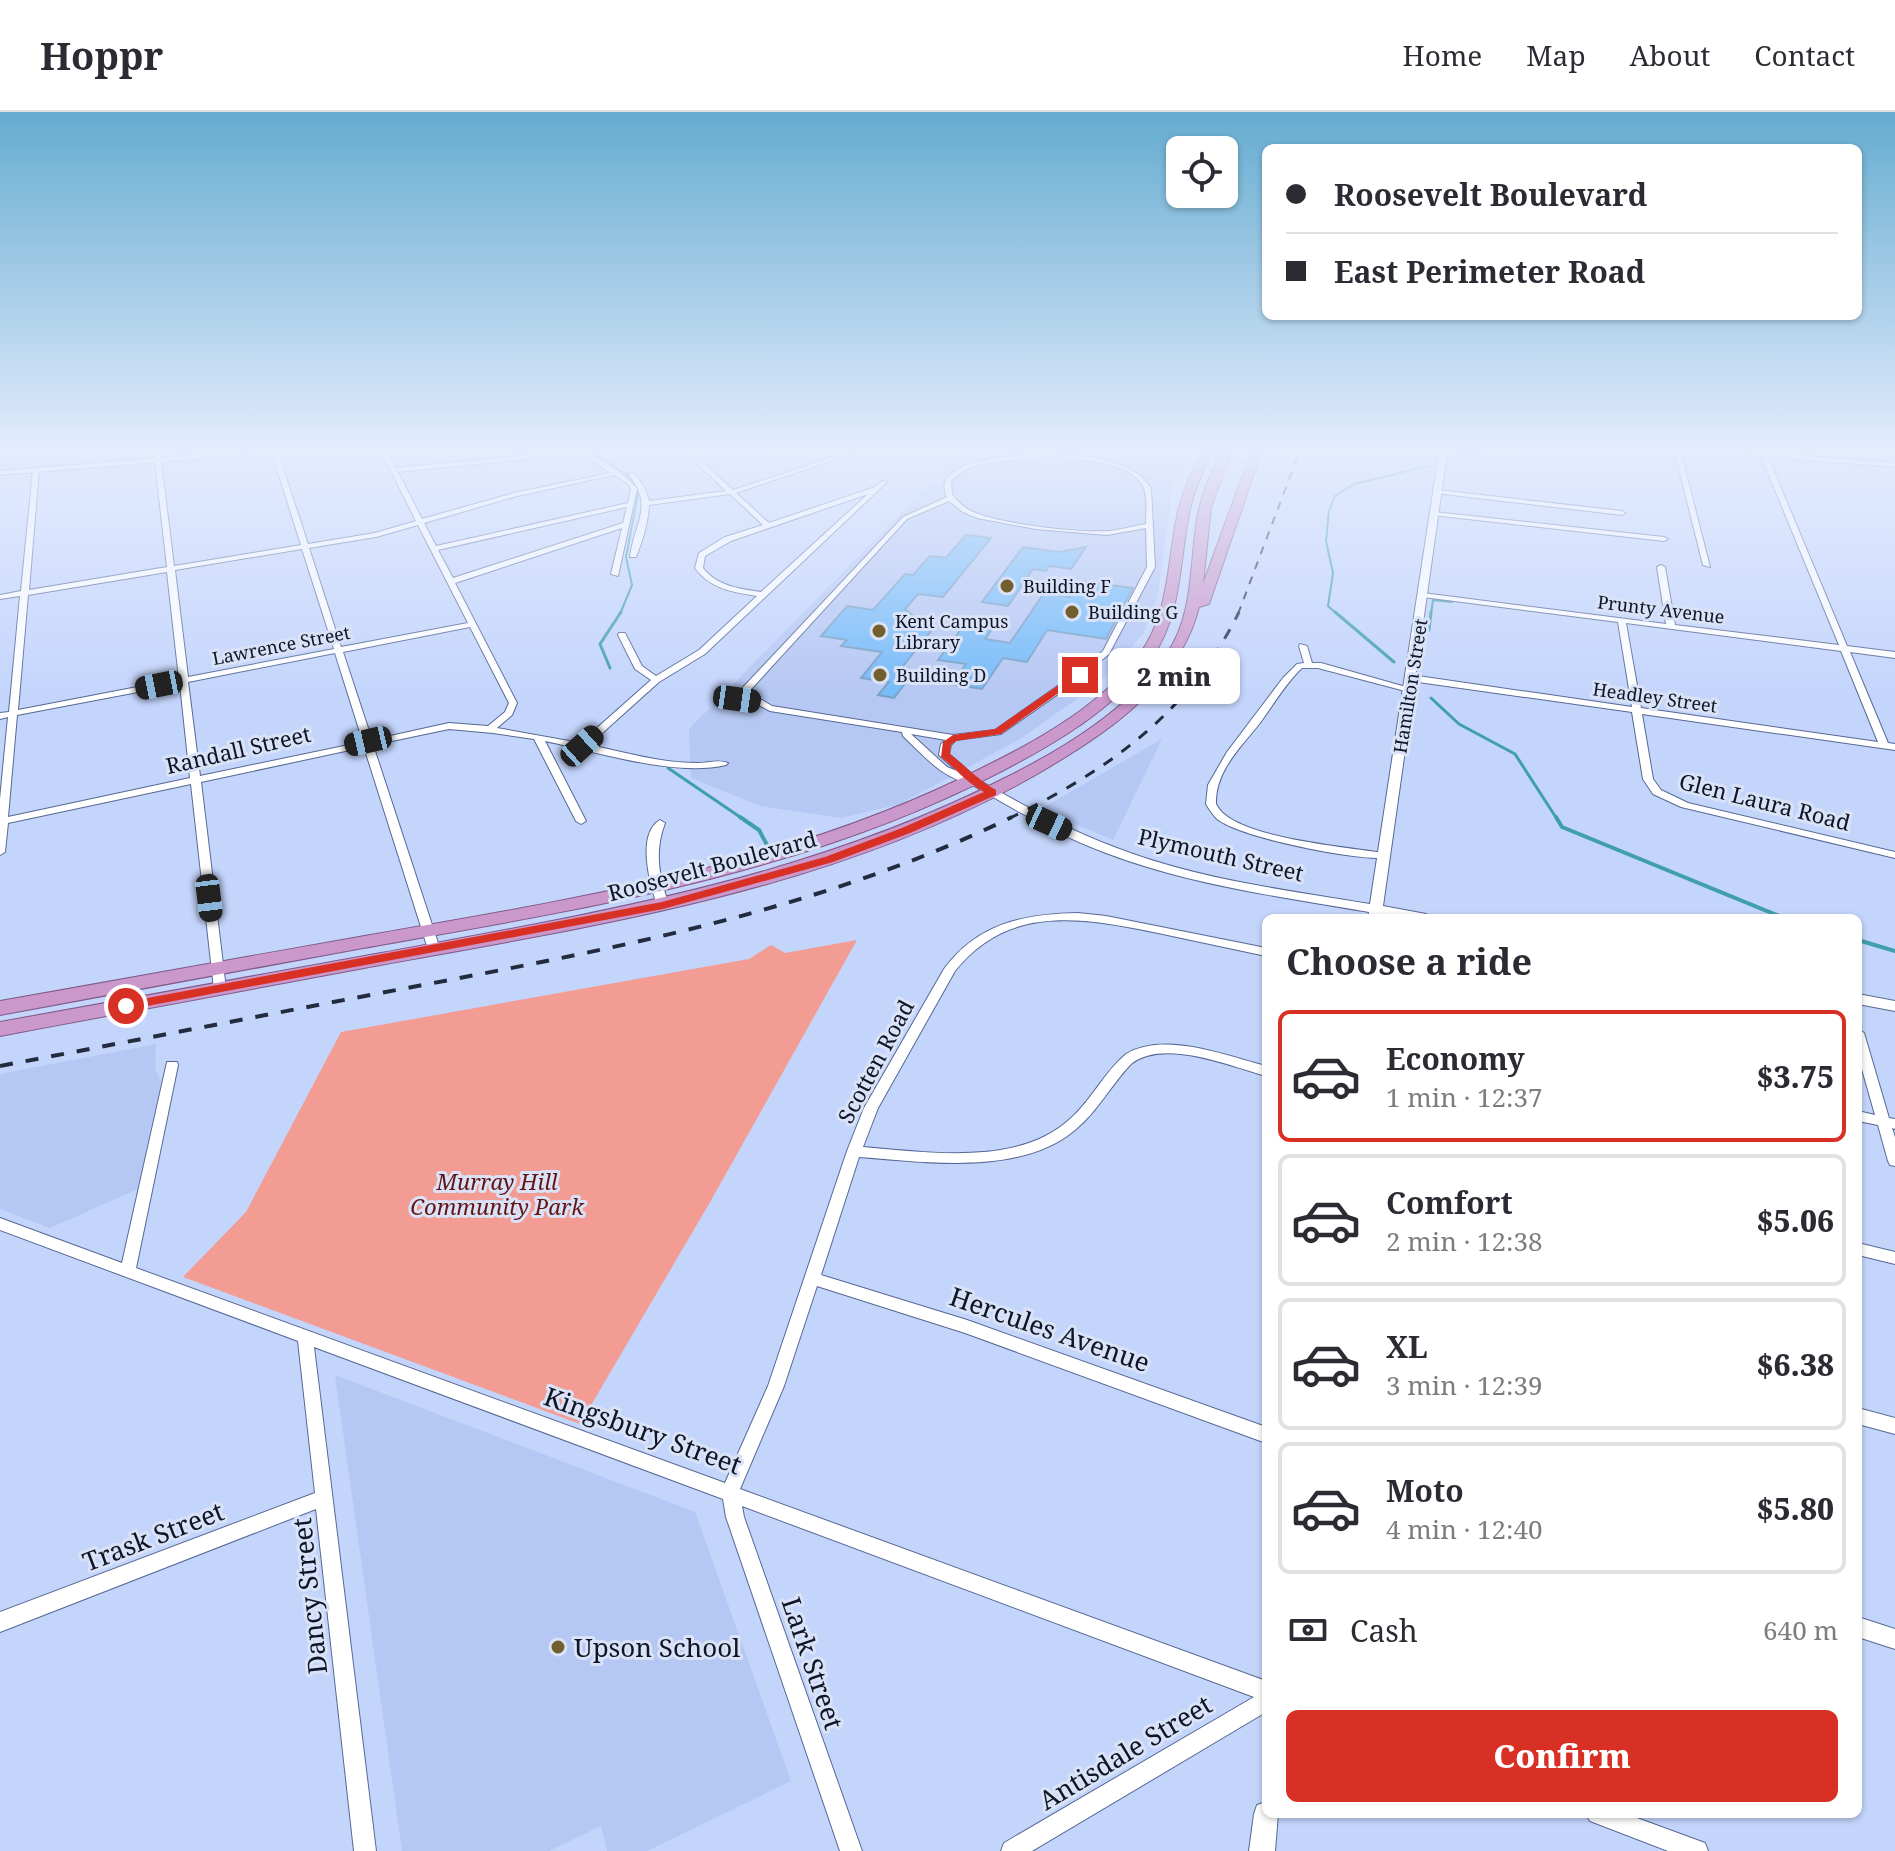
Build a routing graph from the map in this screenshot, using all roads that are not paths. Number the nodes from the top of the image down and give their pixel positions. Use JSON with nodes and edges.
{"nodes":[{"id":1,"x":30,"y":534,"type":"edge"},
{"id":2,"x":167,"y":534,"type":"edge"},
{"id":3,"x":302,"y":534,"type":"edge"},
{"id":4,"x":379,"y":534,"type":"edge"},
{"id":5,"x":428,"y":534,"type":"edge"},
{"id":6,"x":497,"y":534,"type":"edge"},
{"id":7,"x":597,"y":534,"type":"edge"},
{"id":8,"x":623,"y":534,"type":"edge"},
{"id":9,"x":640,"y":534,"type":"edge"},
{"id":10,"x":743,"y":534,"type":"edge"},
{"id":11,"x":828,"y":534,"type":"edge"},
{"id":12,"x":890,"y":534,"type":"edge"},
{"id":13,"x":1151,"y":534,"type":"edge"},
{"id":14,"x":1181,"y":534,"type":"edge"},
{"id":15,"x":1202,"y":534,"type":"edge"},
{"id":16,"x":1228,"y":534,"type":"edge"},
{"id":17,"x":1431,"y":534,"type":"edge"},
{"id":18,"x":1619,"y":534,"type":"edge"},
{"id":19,"x":1699,"y":534,"type":"edge"},
{"id":20,"x":1796,"y":534,"type":"edge"},
{"id":21,"x":1664,"y":539,"type":"dead end"},
{"id":22,"x":306,"y":547,"type":"junction"},
{"id":23,"x":436,"y":548,"type":"junction"},
{"id":24,"x":633,"y":555,"type":"dead end"},
{"id":25,"x":1707,"y":565,"type":"dead end"},
{"id":26,"x":1661,"y":567,"type":"dead end"},
{"id":27,"x":171,"y":569,"type":"junction"},
{"id":28,"x":615,"y":574,"type":"dead end"},
{"id":29,"x":453,"y":581,"type":"junction"},
{"id":30,"x":24,"y":593,"type":"junction"},
{"id":31,"x":763,"y":595,"type":"junction"},
{"id":32,"x":1423,"y":595,"type":"junction"},
{"id":33,"x":0,"y":597,"type":"edge"},
{"id":34,"x":1622,"y":621,"type":"junction"},
{"id":35,"x":474,"y":624,"type":"junction"},
{"id":36,"x":1671,"y":627,"type":"junction"},
{"id":37,"x":1186,"y":632,"type":"junction"},
{"id":38,"x":622,"y":635,"type":"dead end"},
{"id":39,"x":1303,"y":646,"type":"dead end"},
{"id":40,"x":1843,"y":649,"type":"junction"},
{"id":41,"x":340,"y":650,"type":"junction"},
{"id":42,"x":1895,"y":655,"type":"edge"},
{"id":43,"x":1308,"y":664,"type":"junction"},
{"id":44,"x":656,"y":680,"type":"junction"},
{"id":45,"x":184,"y":681,"type":"junction"},
{"id":46,"x":1410,"y":684,"type":"junction"},
{"id":47,"x":1635,"y":710,"type":"junction"},
{"id":48,"x":13,"y":713,"type":"junction"},
{"id":49,"x":0,"y":716,"type":"edge"},
{"id":50,"x":489,"y":730,"type":"junction"},
{"id":51,"x":900,"y":730,"type":"junction"},
{"id":52,"x":953,"y":738,"type":"junction"},
{"id":53,"x":539,"y":739,"type":"junction"},
{"id":54,"x":368,"y":741,"type":"junction"},
{"id":55,"x":582,"y":746,"type":"junction"},
{"id":56,"x":1890,"y":746,"type":"edge"},
{"id":57,"x":723,"y":763,"type":"dead end"},
{"id":58,"x":196,"y":779,"type":"junction"},
{"id":59,"x":973,"y":781,"type":"junction"},
{"id":60,"x":992,"y":793,"type":"junction"},
{"id":61,"x":581,"y":821,"type":"dead end"},
{"id":62,"x":2,"y":822,"type":"edge"},
{"id":63,"x":660,"y":823,"type":"dead end"},
{"id":64,"x":0,"y":852,"type":"edge"},
{"id":65,"x":1895,"y":855,"type":"edge"},
{"id":66,"x":1384,"y":856,"type":"junction"},
{"id":67,"x":660,"y":897,"type":"junction"},
{"id":68,"x":1375,"y":913,"type":"edge"},
{"id":69,"x":432,"y":940,"type":"junction"},
{"id":70,"x":1262,"y":951,"type":"edge"},
{"id":71,"x":219,"y":978,"type":"junction"},
{"id":72,"x":1862,"y":1000,"type":"edge"},
{"id":73,"x":1895,"y":1006,"type":"edge"},
{"id":74,"x":0,"y":1008,"type":"edge"},
{"id":75,"x":0,"y":1029,"type":"edge"},
{"id":76,"x":1862,"y":1045,"type":"edge"},
{"id":77,"x":172,"y":1065,"type":"dead end"},
{"id":78,"x":1262,"y":1070,"type":"edge"},
{"id":79,"x":1862,"y":1117,"type":"edge"},
{"id":80,"x":1889,"y":1123,"type":"edge"},
{"id":81,"x":854,"y":1151,"type":"junction"},
{"id":82,"x":1895,"y":1161,"type":"edge"},
{"id":83,"x":0,"y":1224,"type":"edge"},
{"id":84,"x":1862,"y":1250,"type":"edge"},
{"id":85,"x":1895,"y":1258,"type":"edge"},
{"id":86,"x":128,"y":1271,"type":"junction"},
{"id":87,"x":814,"y":1279,"type":"junction"},
{"id":88,"x":305,"y":1336,"type":"junction"},
{"id":89,"x":1862,"y":1417,"type":"edge"},
{"id":90,"x":1895,"y":1426,"type":"edge"},
{"id":91,"x":1262,"y":1434,"type":"edge"},
{"id":92,"x":730,"y":1492,"type":"junction"},
{"id":93,"x":324,"y":1498,"type":"junction"},
{"id":94,"x":0,"y":1622,"type":"edge"},
{"id":95,"x":1862,"y":1628,"type":"edge"},
{"id":96,"x":1895,"y":1639,"type":"edge"},
{"id":97,"x":1262,"y":1690,"type":"edge"},
{"id":98,"x":1262,"y":1703,"type":"edge"},
{"id":99,"x":1266,"y":1818,"type":"edge"},
{"id":100,"x":1608,"y":1818,"type":"edge"},
{"id":101,"x":365,"y":1851,"type":"edge"},
{"id":102,"x":851,"y":1851,"type":"edge"},
{"id":103,"x":1012,"y":1851,"type":"edge"},
{"id":104,"x":1262,"y":1851,"type":"edge"},
{"id":105,"x":1697,"y":1851,"type":"edge"}],
"edges":[{"from":1,"to":30,"type":"street"},
{"from":2,"to":27,"type":"street"},
{"from":3,"to":22,"type":"street"},
{"from":4,"to":22,"type":"street"},
{"from":5,"to":23,"type":"street"},
{"from":6,"to":23,"type":"street"},
{"from":7,"to":29,"type":"street"},
{"from":8,"to":28,"type":"street"},
{"from":9,"to":24,"type":"street"},
{"from":10,"to":31,"type":"street"},
{"from":11,"to":31,"type":"street"},
{"from":12,"to":51,"type":"street"},
{"from":13,"to":52,"type":"street"},
{"from":14,"to":59,"type":"highway","name":"Roosevelt Boulevard"},
{"from":15,"to":37,"type":"highway","name":"Roosevelt Boulevard"},
{"from":16,"to":37,"type":"highway"},
{"from":17,"to":32,"type":"street","name":"Hamilton Street"},
{"from":18,"to":21,"type":"street"},
{"from":19,"to":25,"type":"street"},
{"from":20,"to":40,"type":"street"},
{"from":22,"to":27,"type":"street"},
{"from":22,"to":41,"type":"street"},
{"from":23,"to":29,"type":"street"},
{"from":26,"to":36,"type":"street"},
{"from":27,"to":30,"type":"street"},
{"from":27,"to":45,"type":"street"},
{"from":29,"to":35,"type":"street"},
{"from":30,"to":33,"type":"street"},
{"from":30,"to":48,"type":"street"},
{"from":31,"to":44,"type":"street"},
{"from":32,"to":34,"type":"street","name":"Prunty Avenue"},
{"from":32,"to":46,"type":"street","name":"Hamilton Street"},
{"from":34,"to":36,"type":"street","name":"Prunty Avenue"},
{"from":34,"to":47,"type":"street","name":"Glen Laura Road"},
{"from":35,"to":41,"type":"street","name":"Lawrence Street"},
{"from":35,"to":50,"type":"street"},
{"from":36,"to":40,"type":"street","name":"Prunty Avenue"},
{"from":37,"to":60,"type":"highway","name":"Roosevelt Boulevard"},
{"from":38,"to":44,"type":"street"},
{"from":39,"to":43,"type":"street"},
{"from":40,"to":42,"type":"street","name":"Prunty Avenue"},
{"from":40,"to":56,"type":"street"},
{"from":41,"to":45,"type":"street","name":"Lawrence Street"},
{"from":41,"to":54,"type":"street"},
{"from":43,"to":46,"type":"street","name":"Headley Street"},
{"from":43,"to":66,"type":"street"},
{"from":44,"to":55,"type":"street"},
{"from":45,"to":48,"type":"street","name":"Lawrence Street"},
{"from":45,"to":58,"type":"street"},
{"from":46,"to":47,"type":"street","name":"Headley Street"},
{"from":46,"to":66,"type":"street","name":"Hamilton Street"},
{"from":47,"to":56,"type":"street","name":"Headley Street"},
{"from":47,"to":65,"type":"street","name":"Glen Laura Road"},
{"from":48,"to":49,"type":"street","name":"Lawrence Street"},
{"from":48,"to":62,"type":"street"},
{"from":50,"to":53,"type":"street","name":"Randall Street"},
{"from":50,"to":54,"type":"street","name":"Randall Street"},
{"from":51,"to":52,"type":"street"},
{"from":51,"to":59,"type":"street"},
{"from":52,"to":59,"type":"street"},
{"from":53,"to":55,"type":"street","name":"Randall Street"},
{"from":53,"to":61,"type":"street"},
{"from":54,"to":58,"type":"street","name":"Randall Street"},
{"from":54,"to":69,"type":"street"},
{"from":55,"to":57,"type":"street","name":"Randall Street"},
{"from":58,"to":62,"type":"street","name":"Randall Street"},
{"from":58,"to":71,"type":"street"},
{"from":59,"to":60,"type":"street","name":"Plymouth Street"},
{"from":59,"to":67,"type":"highway","name":"Roosevelt Boulevard"},
{"from":60,"to":67,"type":"highway","name":"Roosevelt Boulevard"},
{"from":60,"to":68,"type":"street","name":"Plymouth Street"},
{"from":62,"to":64,"type":"street"},
{"from":63,"to":67,"type":"street"},
{"from":66,"to":68,"type":"street","name":"Hamilton Street"},
{"from":67,"to":69,"type":"highway","name":"Roosevelt Boulevard"},
{"from":69,"to":71,"type":"highway","name":"Roosevelt Boulevard"},
{"from":70,"to":81,"type":"street","name":"Scotten Road"},
{"from":71,"to":74,"type":"highway","name":"Roosevelt Boulevard"},
{"from":71,"to":75,"type":"highway","name":"Roosevelt Boulevard"},
{"from":72,"to":73,"type":"street"},
{"from":76,"to":80,"type":"street"},
{"from":77,"to":86,"type":"street"},
{"from":78,"to":81,"type":"street"},
{"from":79,"to":80,"type":"street"},
{"from":80,"to":82,"type":"street"},
{"from":81,"to":87,"type":"street","name":"Scotten Road"},
{"from":83,"to":86,"type":"street","name":"Kingsbury Street"},
{"from":84,"to":85,"type":"street"},
{"from":86,"to":88,"type":"street","name":"Kingsbury Street"},
{"from":87,"to":91,"type":"street","name":"Hercules Avenue"},
{"from":87,"to":92,"type":"street","name":"Scotten Road"},
{"from":88,"to":92,"type":"street","name":"Kingsbury Street"},
{"from":88,"to":93,"type":"street","name":"Dancy Street"},
{"from":89,"to":90,"type":"street"},
{"from":92,"to":97,"type":"street","name":"Kingsbury Street"},
{"from":92,"to":102,"type":"street","name":"Lark Street"},
{"from":93,"to":94,"type":"street","name":"Trask Street"},
{"from":93,"to":101,"type":"street","name":"Dancy Street"},
{"from":95,"to":96,"type":"street"},
{"from":98,"to":103,"type":"street","name":"Antisdale Street"},
{"from":99,"to":104,"type":"street"},
{"from":100,"to":105,"type":"street"}]}
